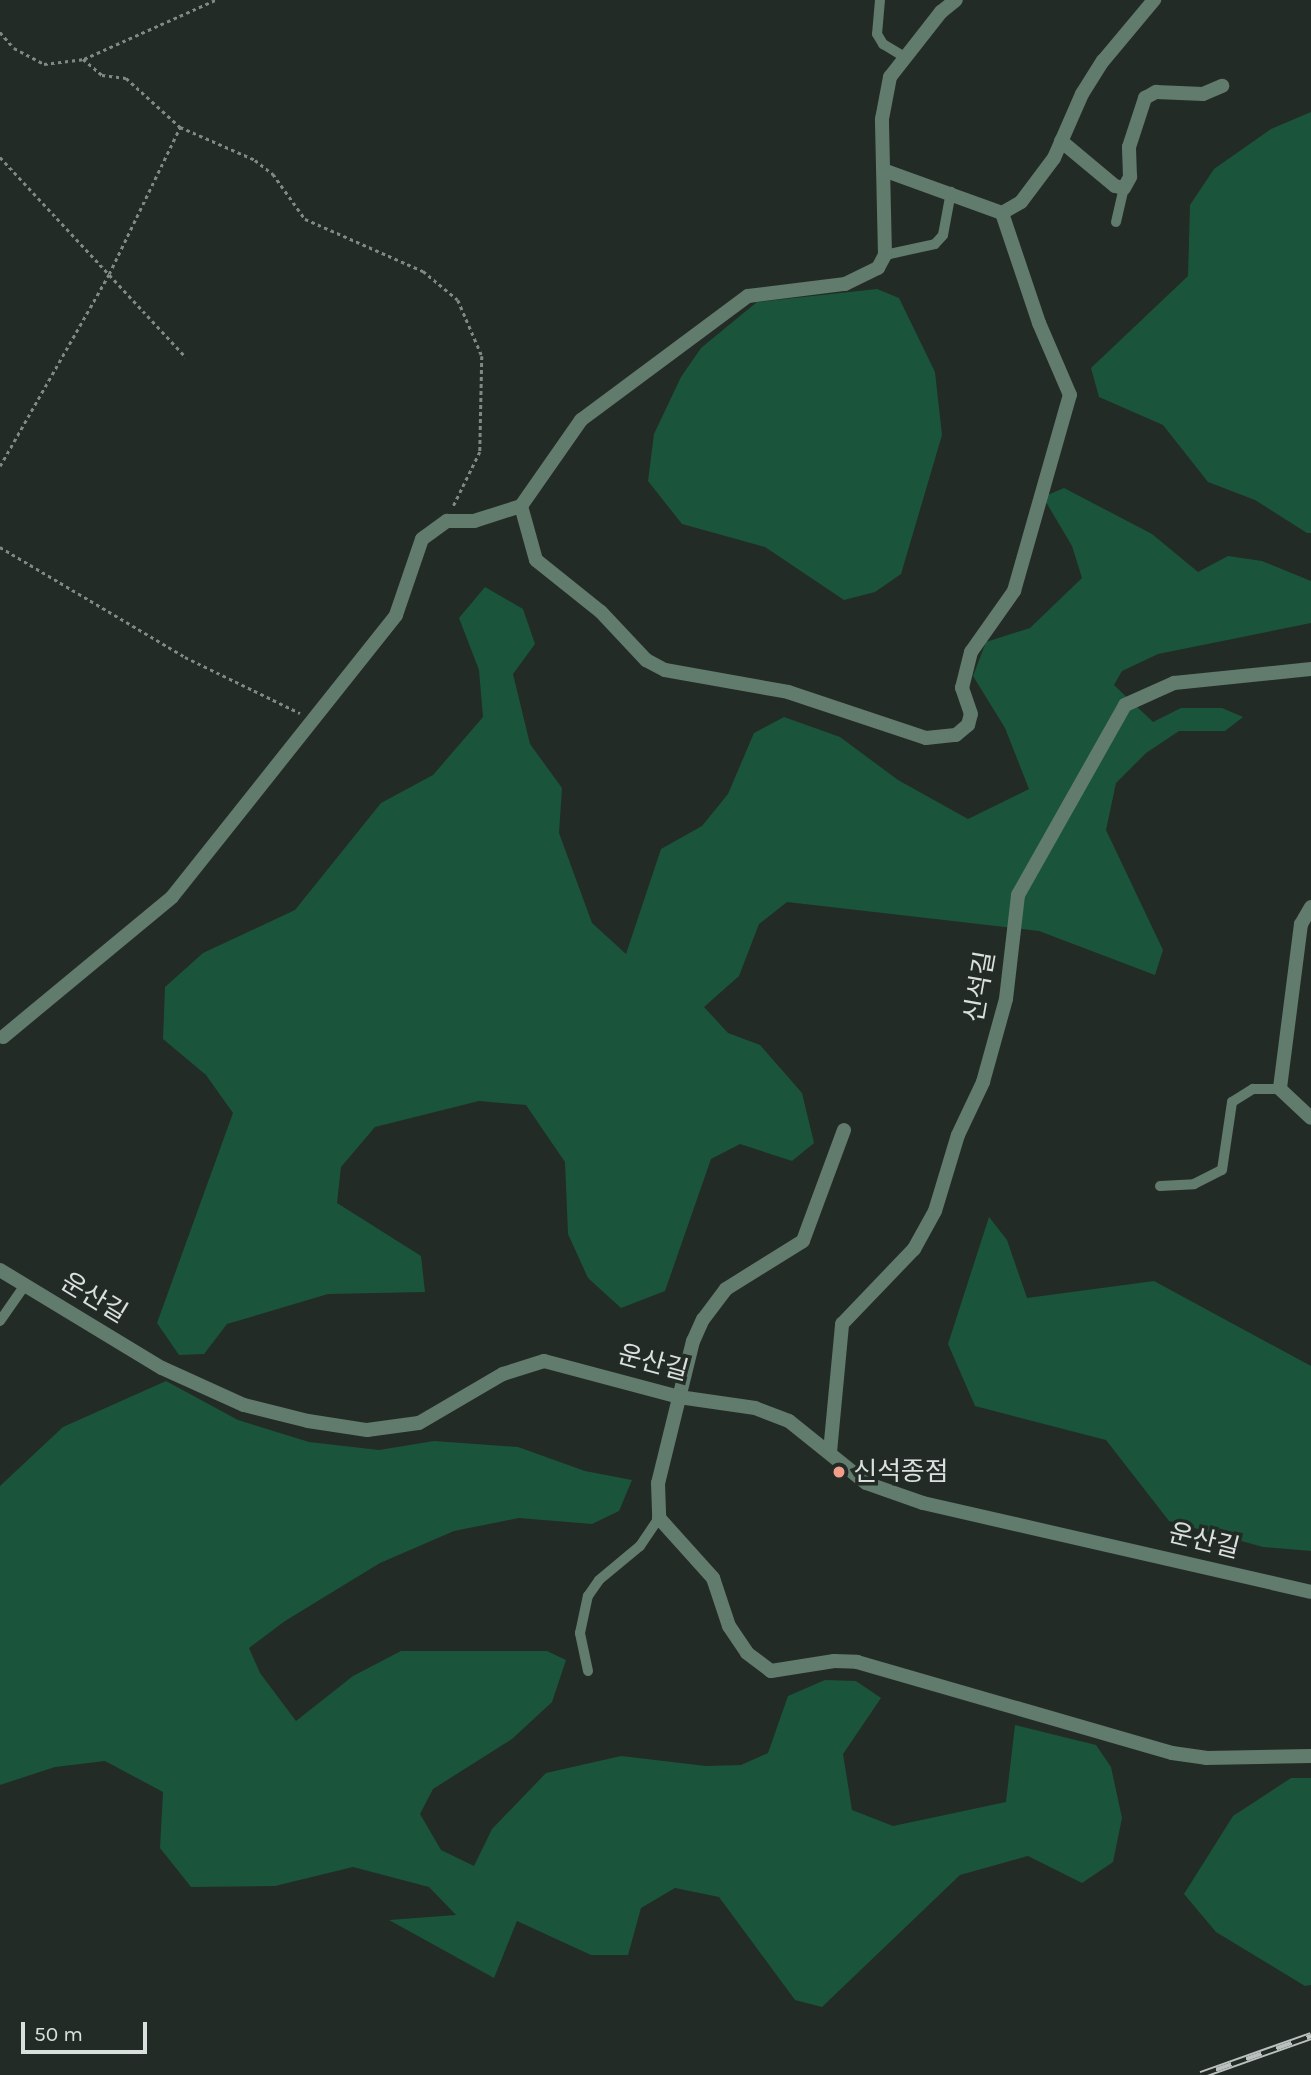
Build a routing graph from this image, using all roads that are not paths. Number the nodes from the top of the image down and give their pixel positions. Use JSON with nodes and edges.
{"nodes":[{"id":1,"x":880,"y":0,"type":"edge"},
{"id":2,"x":957,"y":0,"type":"edge"},
{"id":3,"x":1153,"y":0,"type":"edge"},
{"id":4,"x":905,"y":57,"type":"junction"},
{"id":5,"x":1222,"y":86,"type":"dead end"},
{"id":6,"x":1061,"y":141,"type":"junction"},
{"id":7,"x":886,"y":171,"type":"junction"},
{"id":8,"x":1124,"y":188,"type":"junction"},
{"id":9,"x":951,"y":191,"type":"junction"},
{"id":10,"x":1002,"y":213,"type":"junction"},
{"id":11,"x":1116,"y":222,"type":"dead end"},
{"id":12,"x":885,"y":256,"type":"junction"},
{"id":13,"x":521,"y":506,"type":"junction"},
{"id":14,"x":1311,"y":670,"type":"edge"},
{"id":15,"x":1311,"y":907,"type":"edge"},
{"id":16,"x":1,"y":1039,"type":"edge"},
{"id":17,"x":1280,"y":1088,"type":"junction"},
{"id":18,"x":1311,"y":1118,"type":"edge"},
{"id":19,"x":844,"y":1129,"type":"dead end"},
{"id":20,"x":1160,"y":1186,"type":"dead end"},
{"id":21,"x":0,"y":1270,"type":"edge"},
{"id":22,"x":25,"y":1285,"type":"junction"},
{"id":23,"x":0,"y":1321,"type":"edge"},
{"id":24,"x":679,"y":1397,"type":"junction"},
{"id":25,"x":830,"y":1452,"type":"junction"},
{"id":26,"x":659,"y":1518,"type":"junction"},
{"id":27,"x":1311,"y":1592,"type":"edge"},
{"id":28,"x":588,"y":1671,"type":"dead end"},
{"id":29,"x":1311,"y":1756,"type":"edge"}],
"edges":[{"from":1,"to":4,"type":"lane"},
{"from":2,"to":4,"type":"street"},
{"from":3,"to":6,"type":"street"},
{"from":4,"to":7,"type":"street"},
{"from":5,"to":8,"type":"street"},
{"from":6,"to":8,"type":"street"},
{"from":6,"to":10,"type":"street"},
{"from":7,"to":9,"type":"street"},
{"from":7,"to":12,"type":"street"},
{"from":8,"to":11,"type":"lane"},
{"from":9,"to":10,"type":"street"},
{"from":9,"to":12,"type":"lane"},
{"from":10,"to":13,"type":"street"},
{"from":12,"to":13,"type":"street"},
{"from":13,"to":16,"type":"street"},
{"from":14,"to":25,"type":"street","name":"신석길"},
{"from":15,"to":17,"type":"street"},
{"from":17,"to":18,"type":"street"},
{"from":17,"to":20,"type":"lane"},
{"from":19,"to":24,"type":"street"},
{"from":21,"to":22,"type":"street","name":"운산길"},
{"from":22,"to":23,"type":"lane"},
{"from":22,"to":24,"type":"street","name":"운산길"},
{"from":24,"to":25,"type":"street","name":"운산길"},
{"from":24,"to":26,"type":"street"},
{"from":25,"to":27,"type":"street","name":"운산길"},
{"from":26,"to":28,"type":"lane"},
{"from":26,"to":29,"type":"street"}]}
